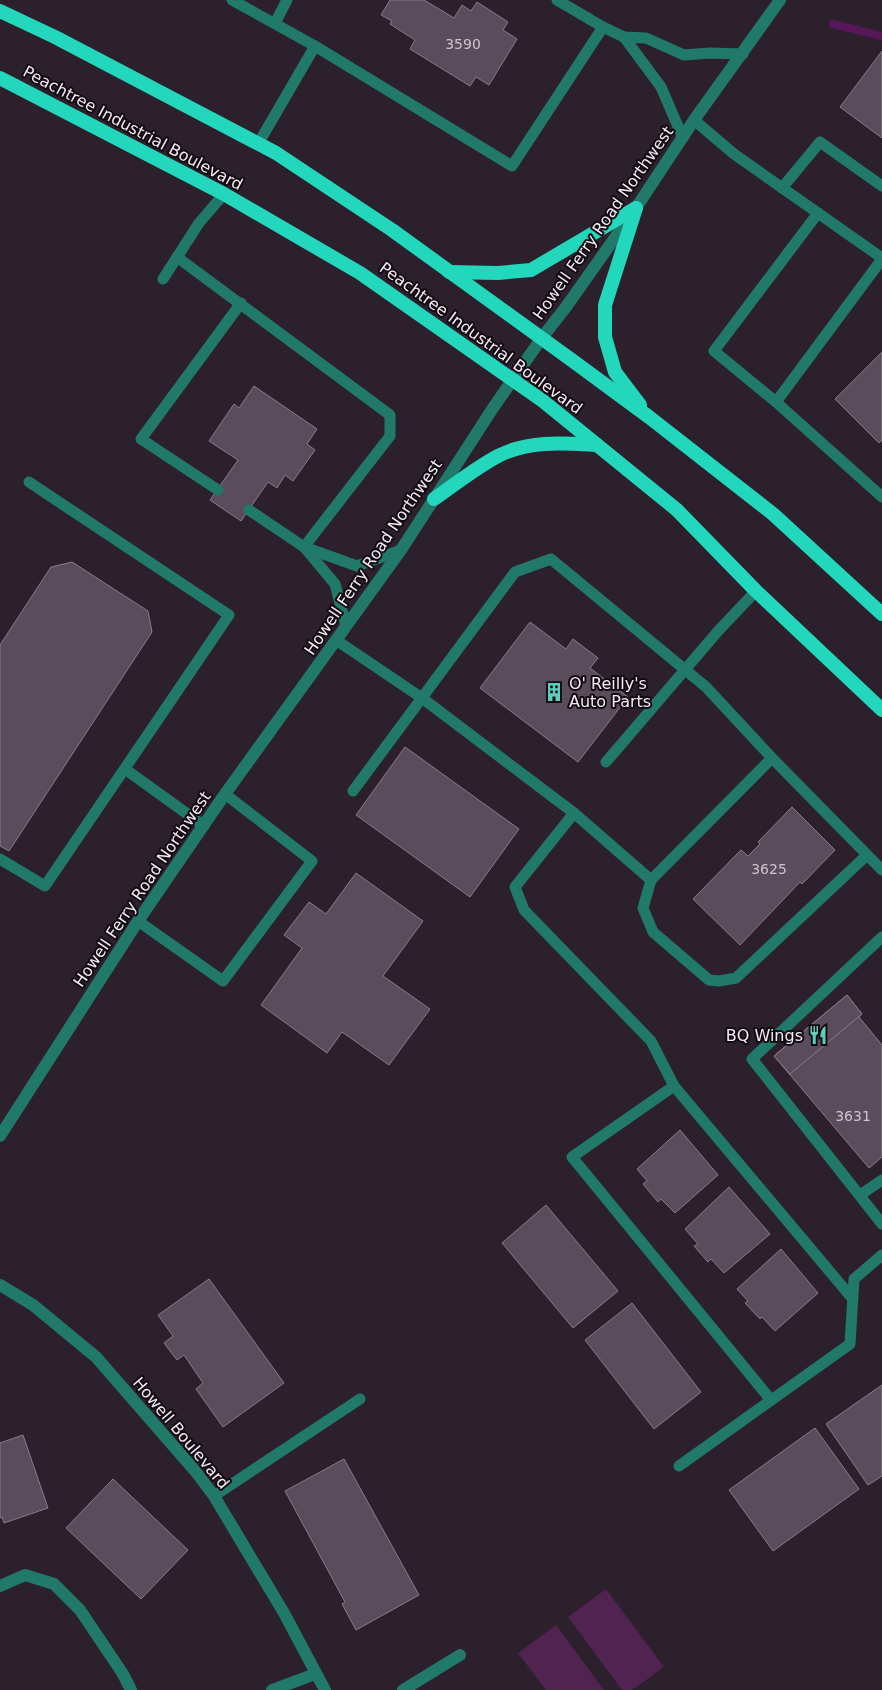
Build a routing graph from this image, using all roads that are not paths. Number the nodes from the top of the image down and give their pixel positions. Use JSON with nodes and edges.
{"nodes":[{"id":1,"x":232,"y":0,"type":"edge"},
{"id":2,"x":287,"y":0,"type":"edge"},
{"id":3,"x":557,"y":0,"type":"edge"},
{"id":4,"x":780,"y":0,"type":"edge"},
{"id":5,"x":0,"y":11,"type":"edge"},
{"id":6,"x":275,"y":23,"type":"junction"},
{"id":7,"x":603,"y":26,"type":"junction"},
{"id":8,"x":624,"y":36,"type":"junction"},
{"id":9,"x":315,"y":46,"type":"junction"},
{"id":10,"x":743,"y":54,"type":"junction"},
{"id":11,"x":0,"y":78,"type":"edge"},
{"id":12,"x":694,"y":120,"type":"junction"},
{"id":13,"x":682,"y":138,"type":"junction"},
{"id":14,"x":258,"y":144,"type":"junction"},
{"id":15,"x":882,"y":186,"type":"edge"},
{"id":16,"x":782,"y":188,"type":"junction"},
{"id":17,"x":224,"y":194,"type":"junction"},
{"id":18,"x":636,"y":208,"type":"junction"},
{"id":19,"x":818,"y":213,"type":"junction"},
{"id":20,"x":177,"y":256,"type":"junction"},
{"id":21,"x":882,"y":259,"type":"edge"},
{"id":22,"x":449,"y":272,"type":"junction"},
{"id":23,"x":163,"y":279,"type":"dead end"},
{"id":24,"x":241,"y":304,"type":"junction"},
{"id":25,"x":541,"y":339,"type":"junction"},
{"id":26,"x":512,"y":380,"type":"junction"},
{"id":27,"x":776,"y":402,"type":"junction"},
{"id":28,"x":648,"y":417,"type":"junction"},
{"id":29,"x":597,"y":445,"type":"junction"},
{"id":30,"x":29,"y":482,"type":"dead end"},
{"id":31,"x":218,"y":490,"type":"dead end"},
{"id":32,"x":882,"y":497,"type":"edge"},
{"id":33,"x":434,"y":499,"type":"junction"},
{"id":34,"x":249,"y":510,"type":"dead end"},
{"id":35,"x":304,"y":547,"type":"junction"},
{"id":36,"x":401,"y":550,"type":"junction"},
{"id":37,"x":756,"y":591,"type":"junction"},
{"id":38,"x":882,"y":614,"type":"edge"},
{"id":39,"x":346,"y":626,"type":"junction"},
{"id":40,"x":336,"y":640,"type":"junction"},
{"id":41,"x":685,"y":670,"type":"junction"},
{"id":42,"x":422,"y":698,"type":"junction"},
{"id":43,"x":882,"y":710,"type":"edge"},
{"id":44,"x":772,"y":758,"type":"junction"},
{"id":45,"x":606,"y":762,"type":"dead end"},
{"id":46,"x":125,"y":768,"type":"junction"},
{"id":47,"x":353,"y":791,"type":"dead end"},
{"id":48,"x":225,"y":794,"type":"junction"},
{"id":49,"x":574,"y":813,"type":"junction"},
{"id":50,"x":204,"y":826,"type":"junction"},
{"id":51,"x":867,"y":855,"type":"junction"},
{"id":52,"x":0,"y":859,"type":"edge"},
{"id":53,"x":882,"y":870,"type":"edge"},
{"id":54,"x":651,"y":880,"type":"junction"},
{"id":55,"x":138,"y":921,"type":"junction"},
{"id":56,"x":882,"y":937,"type":"edge"},
{"id":57,"x":674,"y":1086,"type":"junction"},
{"id":58,"x":0,"y":1136,"type":"edge"},
{"id":59,"x":882,"y":1180,"type":"edge"},
{"id":60,"x":860,"y":1195,"type":"junction"},
{"id":61,"x":882,"y":1224,"type":"edge"},
{"id":62,"x":882,"y":1255,"type":"edge"},
{"id":63,"x":0,"y":1285,"type":"edge"},
{"id":64,"x":852,"y":1298,"type":"junction"},
{"id":65,"x":360,"y":1399,"type":"dead end"},
{"id":66,"x":771,"y":1400,"type":"junction"},
{"id":67,"x":679,"y":1466,"type":"dead end"},
{"id":68,"x":214,"y":1496,"type":"junction"},
{"id":69,"x":0,"y":1586,"type":"edge"},
{"id":70,"x":460,"y":1655,"type":"dead end"},
{"id":71,"x":316,"y":1674,"type":"junction"},
{"id":72,"x":131,"y":1690,"type":"edge"},
{"id":73,"x":272,"y":1690,"type":"edge"},
{"id":74,"x":325,"y":1690,"type":"edge"},
{"id":75,"x":403,"y":1690,"type":"edge"}],
"edges":[{"from":1,"to":6,"type":"lane"},
{"from":2,"to":6,"type":"lane"},
{"from":3,"to":7,"type":"lane"},
{"from":4,"to":10,"type":"street","name":"Howell Ferry Road Northwest"},
{"from":5,"to":14,"type":"highway"},
{"from":6,"to":9,"type":"lane"},
{"from":7,"to":8,"type":"lane"},
{"from":7,"to":9,"type":"lane"},
{"from":8,"to":10,"type":"lane"},
{"from":8,"to":13,"type":"lane"},
{"from":9,"to":14,"type":"lane"},
{"from":10,"to":12,"type":"street","name":"Howell Ferry Road Northwest"},
{"from":11,"to":17,"type":"highway","name":"Peachtree Industrial Boulevard"},
{"from":12,"to":13,"type":"street","name":"Howell Ferry Road Northwest"},
{"from":12,"to":16,"type":"lane"},
{"from":13,"to":18,"type":"street","name":"Howell Ferry Road Northwest"},
{"from":14,"to":22,"type":"highway"},
{"from":15,"to":16,"type":"lane"},
{"from":16,"to":19,"type":"lane"},
{"from":17,"to":20,"type":"lane"},
{"from":17,"to":26,"type":"highway","name":"Peachtree Industrial Boulevard"},
{"from":18,"to":22,"type":"highway"},
{"from":18,"to":25,"type":"street","name":"Howell Ferry Road Northwest"},
{"from":18,"to":28,"type":"highway"},
{"from":19,"to":21,"type":"lane"},
{"from":19,"to":27,"type":"lane"},
{"from":20,"to":23,"type":"lane"},
{"from":20,"to":24,"type":"lane"},
{"from":21,"to":27,"type":"lane"},
{"from":22,"to":25,"type":"highway"},
{"from":24,"to":31,"type":"lane"},
{"from":24,"to":35,"type":"lane"},
{"from":25,"to":26,"type":"street","name":"Howell Ferry Road Northwest"},
{"from":25,"to":28,"type":"highway"},
{"from":26,"to":29,"type":"highway","name":"Peachtree Industrial Boulevard"},
{"from":26,"to":33,"type":"street","name":"Howell Ferry Road Northwest"},
{"from":27,"to":32,"type":"lane"},
{"from":28,"to":38,"type":"highway"},
{"from":29,"to":33,"type":"highway"},
{"from":29,"to":37,"type":"highway","name":"Peachtree Industrial Boulevard"},
{"from":30,"to":46,"type":"lane"},
{"from":33,"to":36,"type":"street","name":"Howell Ferry Road Northwest"},
{"from":34,"to":35,"type":"lane"},
{"from":35,"to":36,"type":"lane"},
{"from":35,"to":39,"type":"lane"},
{"from":36,"to":39,"type":"street","name":"Howell Ferry Road Northwest"},
{"from":37,"to":41,"type":"lane"},
{"from":37,"to":43,"type":"highway","name":"Peachtree Industrial Boulevard"},
{"from":39,"to":40,"type":"street","name":"Howell Ferry Road Northwest"},
{"from":40,"to":42,"type":"lane"},
{"from":40,"to":48,"type":"street","name":"Howell Ferry Road Northwest"},
{"from":41,"to":42,"type":"lane"},
{"from":41,"to":44,"type":"lane"},
{"from":41,"to":45,"type":"lane"},
{"from":42,"to":47,"type":"lane"},
{"from":42,"to":49,"type":"lane"},
{"from":44,"to":51,"type":"lane"},
{"from":44,"to":54,"type":"lane"},
{"from":46,"to":50,"type":"lane"},
{"from":46,"to":52,"type":"lane"},
{"from":48,"to":50,"type":"street","name":"Howell Ferry Road Northwest"},
{"from":48,"to":55,"type":"lane"},
{"from":49,"to":54,"type":"lane"},
{"from":49,"to":57,"type":"lane"},
{"from":50,"to":55,"type":"street","name":"Howell Ferry Road Northwest"},
{"from":51,"to":53,"type":"lane"},
{"from":51,"to":54,"type":"lane"},
{"from":55,"to":58,"type":"street","name":"Howell Ferry Road Northwest"},
{"from":56,"to":60,"type":"lane"},
{"from":57,"to":64,"type":"lane"},
{"from":57,"to":66,"type":"lane"},
{"from":59,"to":60,"type":"lane"},
{"from":60,"to":61,"type":"lane"},
{"from":62,"to":64,"type":"lane"},
{"from":63,"to":68,"type":"street","name":"Howell Boulevard"},
{"from":64,"to":66,"type":"lane"},
{"from":65,"to":68,"type":"lane"},
{"from":66,"to":67,"type":"lane"},
{"from":68,"to":71,"type":"street","name":"Howell Boulevard"},
{"from":69,"to":72,"type":"street"},
{"from":70,"to":75,"type":"street"},
{"from":71,"to":73,"type":"street"},
{"from":71,"to":74,"type":"street","name":"Howell Boulevard"}]}
